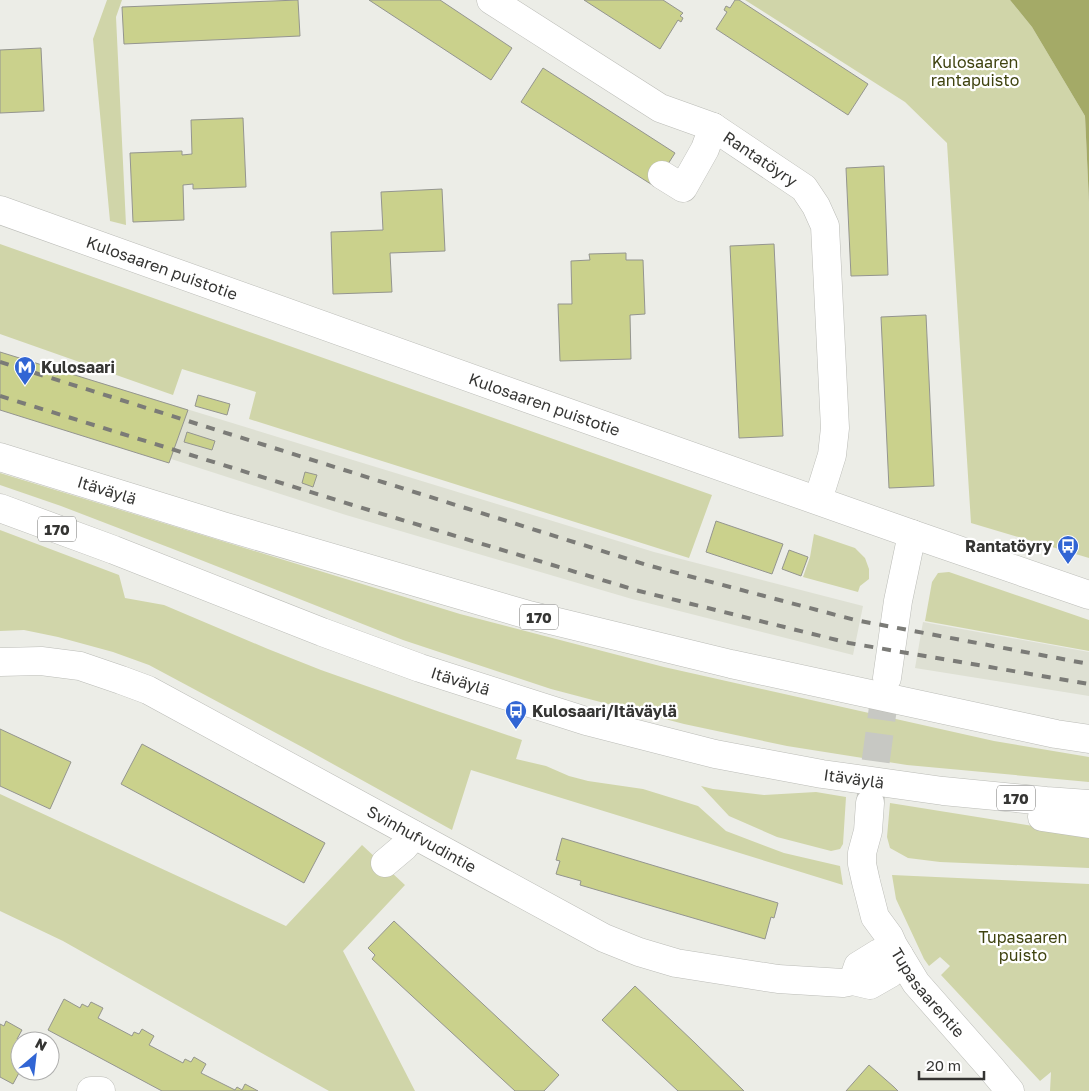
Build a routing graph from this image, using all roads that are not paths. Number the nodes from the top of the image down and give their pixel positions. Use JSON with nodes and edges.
{"nodes":[{"id":1,"x":491,"y":0,"type":"edge"},
{"id":2,"x":713,"y":127,"type":"junction"},
{"id":3,"x":662,"y":175,"type":"dead end"},
{"id":4,"x":0,"y":210,"type":"edge"},
{"id":5,"x":0,"y":457,"type":"edge"},
{"id":6,"x":818,"y":500,"type":"junction"},
{"id":7,"x":0,"y":508,"type":"edge"},
{"id":8,"x":912,"y":534,"type":"junction"},
{"id":9,"x":1089,"y":594,"type":"edge"},
{"id":10,"x":0,"y":662,"type":"edge"},
{"id":11,"x":888,"y":678,"type":"tunnel mouth"},
{"id":12,"x":1089,"y":739,"type":"edge"},
{"id":13,"x":942,"y":791,"type":"junction"},
{"id":14,"x":870,"y":803,"type":"tunnel mouth"},
{"id":15,"x":1089,"y":804,"type":"edge"},
{"id":16,"x":1089,"y":824,"type":"edge"},
{"id":17,"x":414,"y":835,"type":"junction"},
{"id":18,"x":386,"y":863,"type":"dead end"},
{"id":19,"x":894,"y":945,"type":"junction"},
{"id":20,"x":91,"y":1091,"type":"edge"},
{"id":21,"x":101,"y":1091,"type":"edge"},
{"id":22,"x":1010,"y":1091,"type":"edge"}],
"edges":[{"from":1,"to":2,"type":"main road","name":"Rantatöyry"},
{"from":2,"to":3,"type":"main road"},
{"from":2,"to":6,"type":"main road","name":"Rantatöyry"},
{"from":4,"to":6,"type":"main road","name":"Kulosaaren puistotie"},
{"from":5,"to":12,"type":"main road","name":"Itäväylä","number":"170"},
{"from":6,"to":8,"type":"main road","name":"Kulosaaren puistotie"},
{"from":7,"to":13,"type":"main road","name":"Itäväylä","number":"170"},
{"from":8,"to":9,"type":"main road","name":"Kulosaaren puistotie"},
{"from":8,"to":11,"type":"main road"},
{"from":10,"to":17,"type":"main road","name":"Svinhufvudintie"},
{"from":13,"to":15,"type":"main road","name":"Itäväylä","number":"170"},
{"from":13,"to":16,"type":"main road"},
{"from":14,"to":19,"type":"main road","name":"Tupasaarentie"},
{"from":17,"to":18,"type":"main road"},
{"from":17,"to":19,"type":"main road","name":"Svinhufvudintie"},
{"from":19,"to":22,"type":"main road","name":"Tupasaarentie"},
{"from":20,"to":21,"type":"main road"}]}
